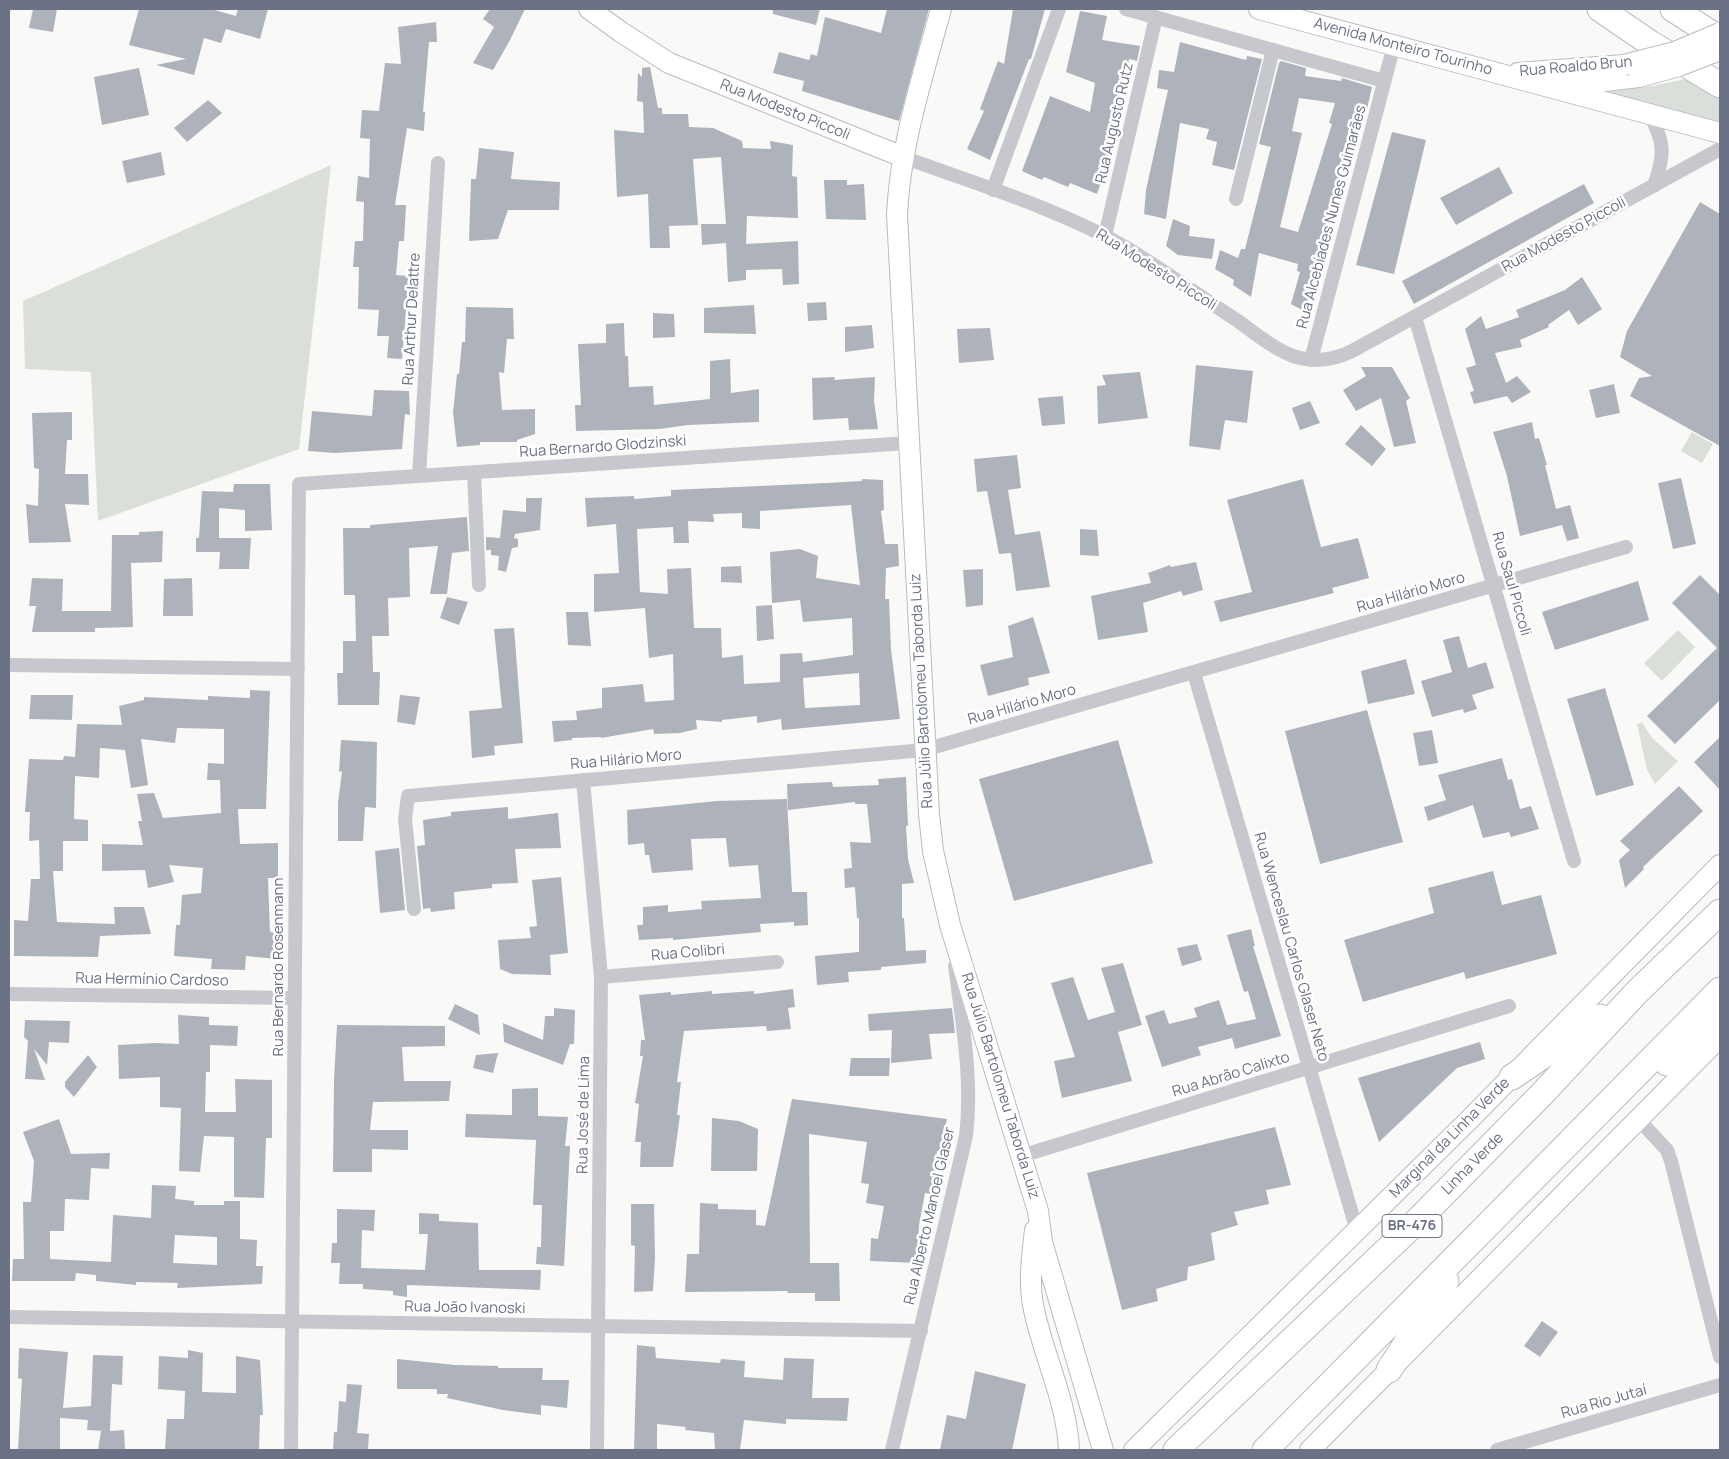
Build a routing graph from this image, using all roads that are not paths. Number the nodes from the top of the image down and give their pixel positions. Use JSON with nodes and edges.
{"nodes":[{"id":1,"x":589,"y":9,"type":"edge"},
{"id":2,"x":941,"y":9,"type":"edge"},
{"id":3,"x":1059,"y":9,"type":"edge"},
{"id":4,"x":1126,"y":9,"type":"edge"},
{"id":5,"x":1259,"y":9,"type":"edge"},
{"id":6,"x":1600,"y":9,"type":"edge"},
{"id":7,"x":1673,"y":9,"type":"edge"},
{"id":8,"x":1156,"y":17,"type":"junction"},
{"id":9,"x":1720,"y":33,"type":"edge"},
{"id":10,"x":1720,"y":39,"type":"edge"},
{"id":11,"x":1394,"y":45,"type":"junction"},
{"id":12,"x":1274,"y":50,"type":"junction"},
{"id":13,"x":1720,"y":50,"type":"edge"},
{"id":14,"x":1631,"y":71,"type":"junction"},
{"id":15,"x":1501,"y":74,"type":"junction"},
{"id":16,"x":1384,"y":81,"type":"junction"},
{"id":17,"x":1720,"y":85,"type":"edge"},
{"id":18,"x":1648,"y":113,"type":"junction"},
{"id":19,"x":1720,"y":133,"type":"edge"},
{"id":20,"x":1720,"y":149,"type":"edge"},
{"id":21,"x":903,"y":157,"type":"junction"},
{"id":22,"x":438,"y":163,"type":"dead end"},
{"id":23,"x":1654,"y":186,"type":"junction"},
{"id":24,"x":994,"y":190,"type":"junction"},
{"id":25,"x":1236,"y":199,"type":"dead end"},
{"id":26,"x":1105,"y":236,"type":"junction"},
{"id":27,"x":1415,"y":317,"type":"junction"},
{"id":28,"x":1311,"y":360,"type":"junction"},
{"id":29,"x":908,"y":443,"type":"junction"},
{"id":30,"x":474,"y":472,"type":"junction"},
{"id":31,"x":419,"y":476,"type":"junction"},
{"id":32,"x":299,"y":484,"type":"joint"},
{"id":33,"x":1626,"y":547,"type":"dead end"},
{"id":34,"x":479,"y":585,"type":"dead end"},
{"id":35,"x":1494,"y":586,"type":"junction"},
{"id":36,"x":9,"y":665,"type":"edge"},
{"id":37,"x":298,"y":669,"type":"junction"},
{"id":38,"x":1194,"y":673,"type":"junction"},
{"id":39,"x":924,"y":750,"type":"junction"},
{"id":40,"x":583,"y":780,"type":"junction"},
{"id":41,"x":1574,"y":861,"type":"dead end"},
{"id":42,"x":1720,"y":866,"type":"edge"},
{"id":43,"x":414,"y":910,"type":"dead end"},
{"id":44,"x":1720,"y":912,"type":"edge"},
{"id":45,"x":950,"y":925,"type":"junction"},
{"id":46,"x":777,"y":962,"type":"dead end"},
{"id":47,"x":601,"y":977,"type":"junction"},
{"id":48,"x":1720,"y":990,"type":"edge"},
{"id":49,"x":1637,"y":992,"type":"junction"},
{"id":50,"x":9,"y":994,"type":"edge"},
{"id":51,"x":295,"y":998,"type":"junction"},
{"id":52,"x":1509,"y":1006,"type":"dead end"},
{"id":53,"x":1720,"y":1021,"type":"edge"},
{"id":54,"x":1720,"y":1037,"type":"edge"},
{"id":55,"x":1309,"y":1068,"type":"junction"},
{"id":56,"x":1512,"y":1077,"type":"junction"},
{"id":57,"x":1638,"y":1119,"type":"junction"},
{"id":58,"x":1589,"y":1125,"type":"junction"},
{"id":59,"x":1021,"y":1156,"type":"junction"},
{"id":60,"x":1038,"y":1211,"type":"junction"},
{"id":61,"x":1357,"y":1231,"type":"junction"},
{"id":62,"x":1473,"y":1238,"type":"junction"},
{"id":63,"x":1066,"y":1303,"type":"junction"},
{"id":64,"x":9,"y":1316,"type":"edge"},
{"id":65,"x":292,"y":1321,"type":"junction"},
{"id":66,"x":598,"y":1326,"type":"junction"},
{"id":67,"x":921,"y":1331,"type":"junction"},
{"id":68,"x":1720,"y":1357,"type":"edge"},
{"id":69,"x":1389,"y":1370,"type":"junction"},
{"id":70,"x":1720,"y":1385,"type":"edge"},
{"id":71,"x":291,"y":1450,"type":"edge"},
{"id":72,"x":597,"y":1450,"type":"edge"},
{"id":73,"x":892,"y":1450,"type":"edge"},
{"id":74,"x":1068,"y":1450,"type":"edge"},
{"id":75,"x":1102,"y":1450,"type":"edge"},
{"id":76,"x":1115,"y":1450,"type":"edge"},
{"id":77,"x":1134,"y":1450,"type":"edge"},
{"id":78,"x":1176,"y":1450,"type":"edge"},
{"id":79,"x":1265,"y":1450,"type":"edge"},
{"id":80,"x":1310,"y":1450,"type":"edge"},
{"id":81,"x":1497,"y":1450,"type":"edge"}],
"edges":[{"from":1,"to":21,"type":"main road","name":"Rua Modesto Piccoli"},
{"from":2,"to":21,"type":"main road","name":"Rua Júlio Bartolomeu Taborda Luiz"},
{"from":3,"to":24,"type":"street"},
{"from":4,"to":8,"type":"street"},
{"from":5,"to":11,"type":"main road","name":"Avenida Monteiro Tourinho"},
{"from":6,"to":17,"type":"highway"},
{"from":7,"to":10,"type":"highway"},
{"from":8,"to":12,"type":"street"},
{"from":8,"to":26,"type":"street","name":"Rua Augusto Rutz"},
{"from":9,"to":14,"type":"main road","name":"Rua Roaldo Brun","bridge":true},
{"from":11,"to":15,"type":"main road","name":"Avenida Monteiro Tourinho"},
{"from":11,"to":16,"type":"street","name":"Rua Alcebíades Nunes Guimarães"},
{"from":12,"to":16,"type":"street"},
{"from":12,"to":25,"type":"street"},
{"from":13,"to":14,"type":"main road","name":"Rua Roaldo Brun","bridge":true},
{"from":14,"to":15,"type":"main road","name":"Rua Roaldo Brun"},
{"from":15,"to":18,"type":"main road","name":"Avenida Monteiro Tourinho"},
{"from":16,"to":28,"type":"street","name":"Rua Alcebíades Nunes Guimarães"},
{"from":18,"to":19,"type":"main road","name":"Avenida Monteiro Tourinho"},
{"from":18,"to":23,"type":"street"},
{"from":20,"to":23,"type":"street","name":"Rua Modesto Piccoli"},
{"from":21,"to":24,"type":"street","name":"Rua Modesto Piccoli"},
{"from":21,"to":29,"type":"main road","name":"Rua Júlio Bartolomeu Taborda Luiz"},
{"from":22,"to":31,"type":"street","name":"Rua Arthur Delattre"},
{"from":23,"to":27,"type":"street","name":"Rua Modesto Piccoli"},
{"from":24,"to":26,"type":"street","name":"Rua Modesto Piccoli"},
{"from":26,"to":28,"type":"street","name":"Rua Modesto Piccoli"},
{"from":27,"to":28,"type":"street","name":"Rua Modesto Piccoli"},
{"from":27,"to":35,"type":"street","name":"Rua Saul Piccoli"},
{"from":29,"to":30,"type":"street","name":"Rua Bernardo Glodzinski"},
{"from":29,"to":39,"type":"main road","name":"Rua Júlio Bartolomeu Taborda Luiz"},
{"from":30,"to":31,"type":"street","name":"Rua Bernardo Glodzinski"},
{"from":30,"to":34,"type":"street"},
{"from":31,"to":32,"type":"street","name":"Rua Bernardo Glodzinski"},
{"from":32,"to":37,"type":"street","name":"Rua Bernardo Rosenmann"},
{"from":33,"to":35,"type":"street","name":"Rua Hilário Moro"},
{"from":35,"to":38,"type":"street","name":"Rua Hilário Moro"},
{"from":35,"to":41,"type":"street","name":"Rua Saul Piccoli"},
{"from":36,"to":37,"type":"street"},
{"from":37,"to":51,"type":"street","name":"Rua Bernardo Rosenmann"},
{"from":38,"to":39,"type":"street","name":"Rua Hilário Moro"},
{"from":38,"to":55,"type":"street","name":"Rua Wenceslau Carlos Glaser Neto"},
{"from":39,"to":40,"type":"street","name":"Rua Hilário Moro"},
{"from":39,"to":45,"type":"main road","name":"Rua Júlio Bartolomeu Taborda Luiz"},
{"from":40,"to":43,"type":"street","name":"Rua Hilário Moro"},
{"from":40,"to":47,"type":"street","name":"Rua José de Lima"},
{"from":42,"to":56,"type":"main road","name":"Marginal da Linha Verde","number":"BR-476"},
{"from":44,"to":49,"type":"highway","name":"Linha Verde","number":"BR-476"},
{"from":45,"to":59,"type":"main road","name":"Rua Júlio Bartolomeu Taborda Luiz"},
{"from":45,"to":67,"type":"street","name":"Rua Alberto Manoel Glaser"},
{"from":46,"to":47,"type":"street","name":"Rua Colibri"},
{"from":47,"to":66,"type":"street","name":"Rua José de Lima"},
{"from":48,"to":58,"type":"highway"},
{"from":49,"to":56,"type":"highway"},
{"from":49,"to":78,"type":"highway","name":"Linha Verde","number":"BR-476"},
{"from":50,"to":51,"type":"street","name":"Rua Hermínio Cardoso"},
{"from":51,"to":65,"type":"street","name":"Rua Bernardo Rosenmann"},
{"from":52,"to":55,"type":"street","name":"Rua Abrão Calixto"},
{"from":53,"to":58,"type":"highway"},
{"from":54,"to":57,"type":"main road"},
{"from":55,"to":59,"type":"street","name":"Rua Abrão Calixto"},
{"from":55,"to":61,"type":"street","name":"Rua Wenceslau Carlos Glaser Neto"},
{"from":56,"to":61,"type":"main road","name":"Marginal da Linha Verde","number":"BR-476"},
{"from":57,"to":68,"type":"street"},
{"from":57,"to":69,"type":"main road"},
{"from":58,"to":62,"type":"highway"},
{"from":59,"to":60,"type":"main road","name":"Rua Júlio Bartolomeu Taborda Luiz"},
{"from":60,"to":63,"type":"main road","name":"Rua Júlio Bartolomeu Taborda Luiz"},
{"from":60,"to":74,"type":"main road"},
{"from":61,"to":77,"type":"main road","name":"Marginal da Linha Verde","number":"BR-476"},
{"from":62,"to":69,"type":"highway"},
{"from":62,"to":79,"type":"highway"},
{"from":63,"to":75,"type":"main road","name":"Rua Júlio Bartolomeu Taborda Luiz"},
{"from":63,"to":76,"type":"main road","name":"Rua Júlio Bartolomeu Taborda Luiz"},
{"from":64,"to":65,"type":"street","name":"Rua João Ivanoski"},
{"from":65,"to":66,"type":"street","name":"Rua João Ivanoski"},
{"from":65,"to":71,"type":"street","name":"Rua Bernardo Rosenmann"},
{"from":66,"to":67,"type":"street","name":"Rua João Ivanoski"},
{"from":66,"to":72,"type":"street","name":"Rua José de Lima"},
{"from":67,"to":73,"type":"street","name":"Rua Alberto Manoel Glaser"},
{"from":69,"to":80,"type":"main road"},
{"from":70,"to":81,"type":"street","name":"Rua Rio Jutaí"}]}
